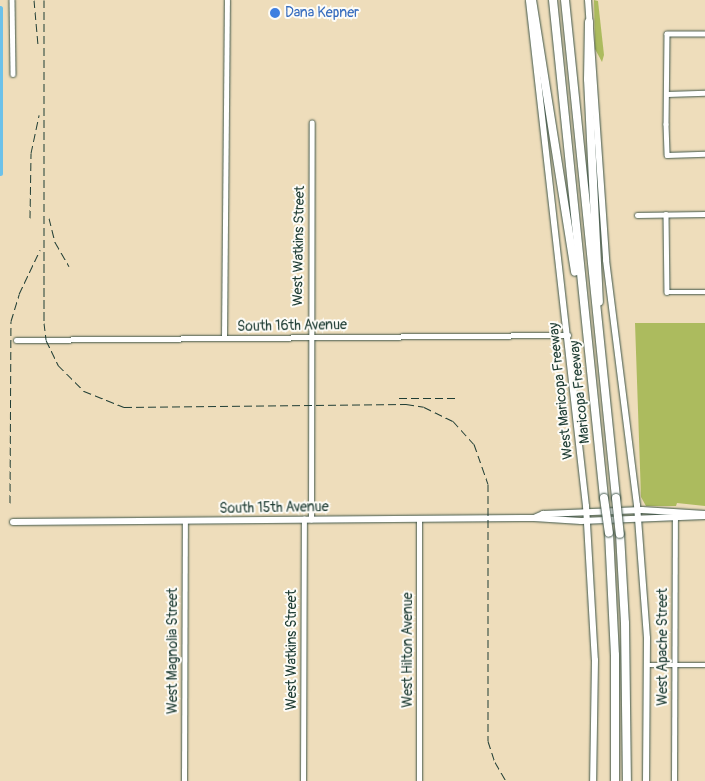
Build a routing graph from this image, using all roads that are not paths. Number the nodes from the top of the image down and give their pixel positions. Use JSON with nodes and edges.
{"nodes":[{"id":1,"x":12,"y":0,"type":"edge"},
{"id":2,"x":227,"y":0,"type":"edge"},
{"id":3,"x":531,"y":0,"type":"edge"},
{"id":4,"x":553,"y":0,"type":"edge"},
{"id":5,"x":566,"y":0,"type":"edge"},
{"id":6,"x":588,"y":0,"type":"edge"},
{"id":7,"x":589,"y":22,"type":"junction"},
{"id":8,"x":705,"y":34,"type":"edge"},
{"id":9,"x":13,"y":74,"type":"dead end"},
{"id":10,"x":705,"y":93,"type":"edge"},
{"id":11,"x":666,"y":94,"type":"junction"},
{"id":12,"x":312,"y":123,"type":"dead end"},
{"id":13,"x":705,"y":154,"type":"edge"},
{"id":14,"x":666,"y":214,"type":"junction"},
{"id":15,"x":705,"y":214,"type":"edge"},
{"id":16,"x":637,"y":215,"type":"dead end"},
{"id":17,"x":705,"y":292,"type":"edge"},
{"id":18,"x":582,"y":298,"type":"junction"},
{"id":19,"x":596,"y":311,"type":"junction"},
{"id":20,"x":568,"y":335,"type":"junction"},
{"id":21,"x":310,"y":337,"type":"junction"},
{"id":22,"x":224,"y":338,"type":"junction"},
{"id":23,"x":16,"y":340,"type":"dead end"},
{"id":24,"x":637,"y":511,"type":"junction"},
{"id":25,"x":586,"y":512,"type":"junction"},
{"id":26,"x":705,"y":515,"type":"edge"},
{"id":27,"x":675,"y":516,"type":"junction"},
{"id":28,"x":534,"y":518,"type":"junction"},
{"id":29,"x":308,"y":519,"type":"junction"},
{"id":30,"x":419,"y":519,"type":"junction"},
{"id":31,"x":638,"y":520,"type":"junction"},
{"id":32,"x":185,"y":521,"type":"junction"},
{"id":33,"x":586,"y":521,"type":"junction"},
{"id":34,"x":13,"y":522,"type":"dead end"},
{"id":35,"x":705,"y":664,"type":"edge"},
{"id":36,"x":648,"y":665,"type":"junction"},
{"id":37,"x":674,"y":665,"type":"junction"},
{"id":38,"x":184,"y":781,"type":"edge"},
{"id":39,"x":304,"y":781,"type":"edge"},
{"id":40,"x":419,"y":781,"type":"edge"},
{"id":41,"x":593,"y":781,"type":"edge"},
{"id":42,"x":614,"y":781,"type":"edge"},
{"id":43,"x":627,"y":781,"type":"edge"},
{"id":44,"x":646,"y":781,"type":"edge"},
{"id":45,"x":674,"y":781,"type":"edge"}],
"edges":[{"from":1,"to":9,"type":"street"},
{"from":2,"to":22,"type":"street"},
{"from":3,"to":18,"type":"highway"},
{"from":3,"to":20,"type":"main road","name":"West Maricopa Freeway"},
{"from":4,"to":18,"type":"highway","name":"Maricopa Freeway"},
{"from":5,"to":19,"type":"highway","name":"Maricopa Freeway"},
{"from":6,"to":7,"type":"main road"},
{"from":7,"to":19,"type":"highway"},
{"from":7,"to":24,"type":"main road"},
{"from":8,"to":11,"type":"street"},
{"from":10,"to":11,"type":"street"},
{"from":11,"to":13,"type":"street"},
{"from":12,"to":21,"type":"street","name":"West Watkins Street"},
{"from":14,"to":15,"type":"street"},
{"from":14,"to":16,"type":"street"},
{"from":14,"to":17,"type":"street"},
{"from":18,"to":42,"type":"highway","name":"Maricopa Freeway","bridge":true},
{"from":19,"to":43,"type":"highway","name":"Maricopa Freeway","bridge":true},
{"from":20,"to":21,"type":"street","name":"South 16th Avenue"},
{"from":20,"to":25,"type":"main road","name":"West Maricopa Freeway"},
{"from":21,"to":22,"type":"street","name":"South 16th Avenue"},
{"from":21,"to":29,"type":"street","name":"West Watkins Street"},
{"from":22,"to":23,"type":"street","name":"South 16th Avenue"},
{"from":24,"to":25,"type":"main road","name":"South 15th Avenue"},
{"from":24,"to":27,"type":"main road","name":"South 15th Avenue"},
{"from":24,"to":31,"type":"main road"},
{"from":25,"to":28,"type":"main road","name":"South 15th Avenue"},
{"from":25,"to":33,"type":"main road","name":"West Maricopa Freeway"},
{"from":26,"to":27,"type":"main road","name":"South 15th Avenue"},
{"from":27,"to":31,"type":"main road","name":"South 15th Avenue"},
{"from":27,"to":37,"type":"street","name":"West Apache Street"},
{"from":28,"to":30,"type":"main road","name":"South 15th Avenue"},
{"from":28,"to":33,"type":"main road","name":"South 15th Avenue"},
{"from":29,"to":30,"type":"main road","name":"South 15th Avenue"},
{"from":29,"to":32,"type":"main road","name":"South 15th Avenue"},
{"from":29,"to":39,"type":"street","name":"West Watkins Street"},
{"from":30,"to":40,"type":"street","name":"West Hilton Avenue"},
{"from":31,"to":33,"type":"main road","name":"South 15th Avenue"},
{"from":31,"to":36,"type":"main road"},
{"from":32,"to":34,"type":"main road","name":"South 15th Avenue"},
{"from":32,"to":38,"type":"street","name":"West Magnolia Street"},
{"from":33,"to":41,"type":"main road","name":"West Maricopa Freeway"},
{"from":35,"to":37,"type":"street"},
{"from":36,"to":37,"type":"street"},
{"from":36,"to":44,"type":"main road"},
{"from":37,"to":45,"type":"street","name":"West Apache Street"}]}
